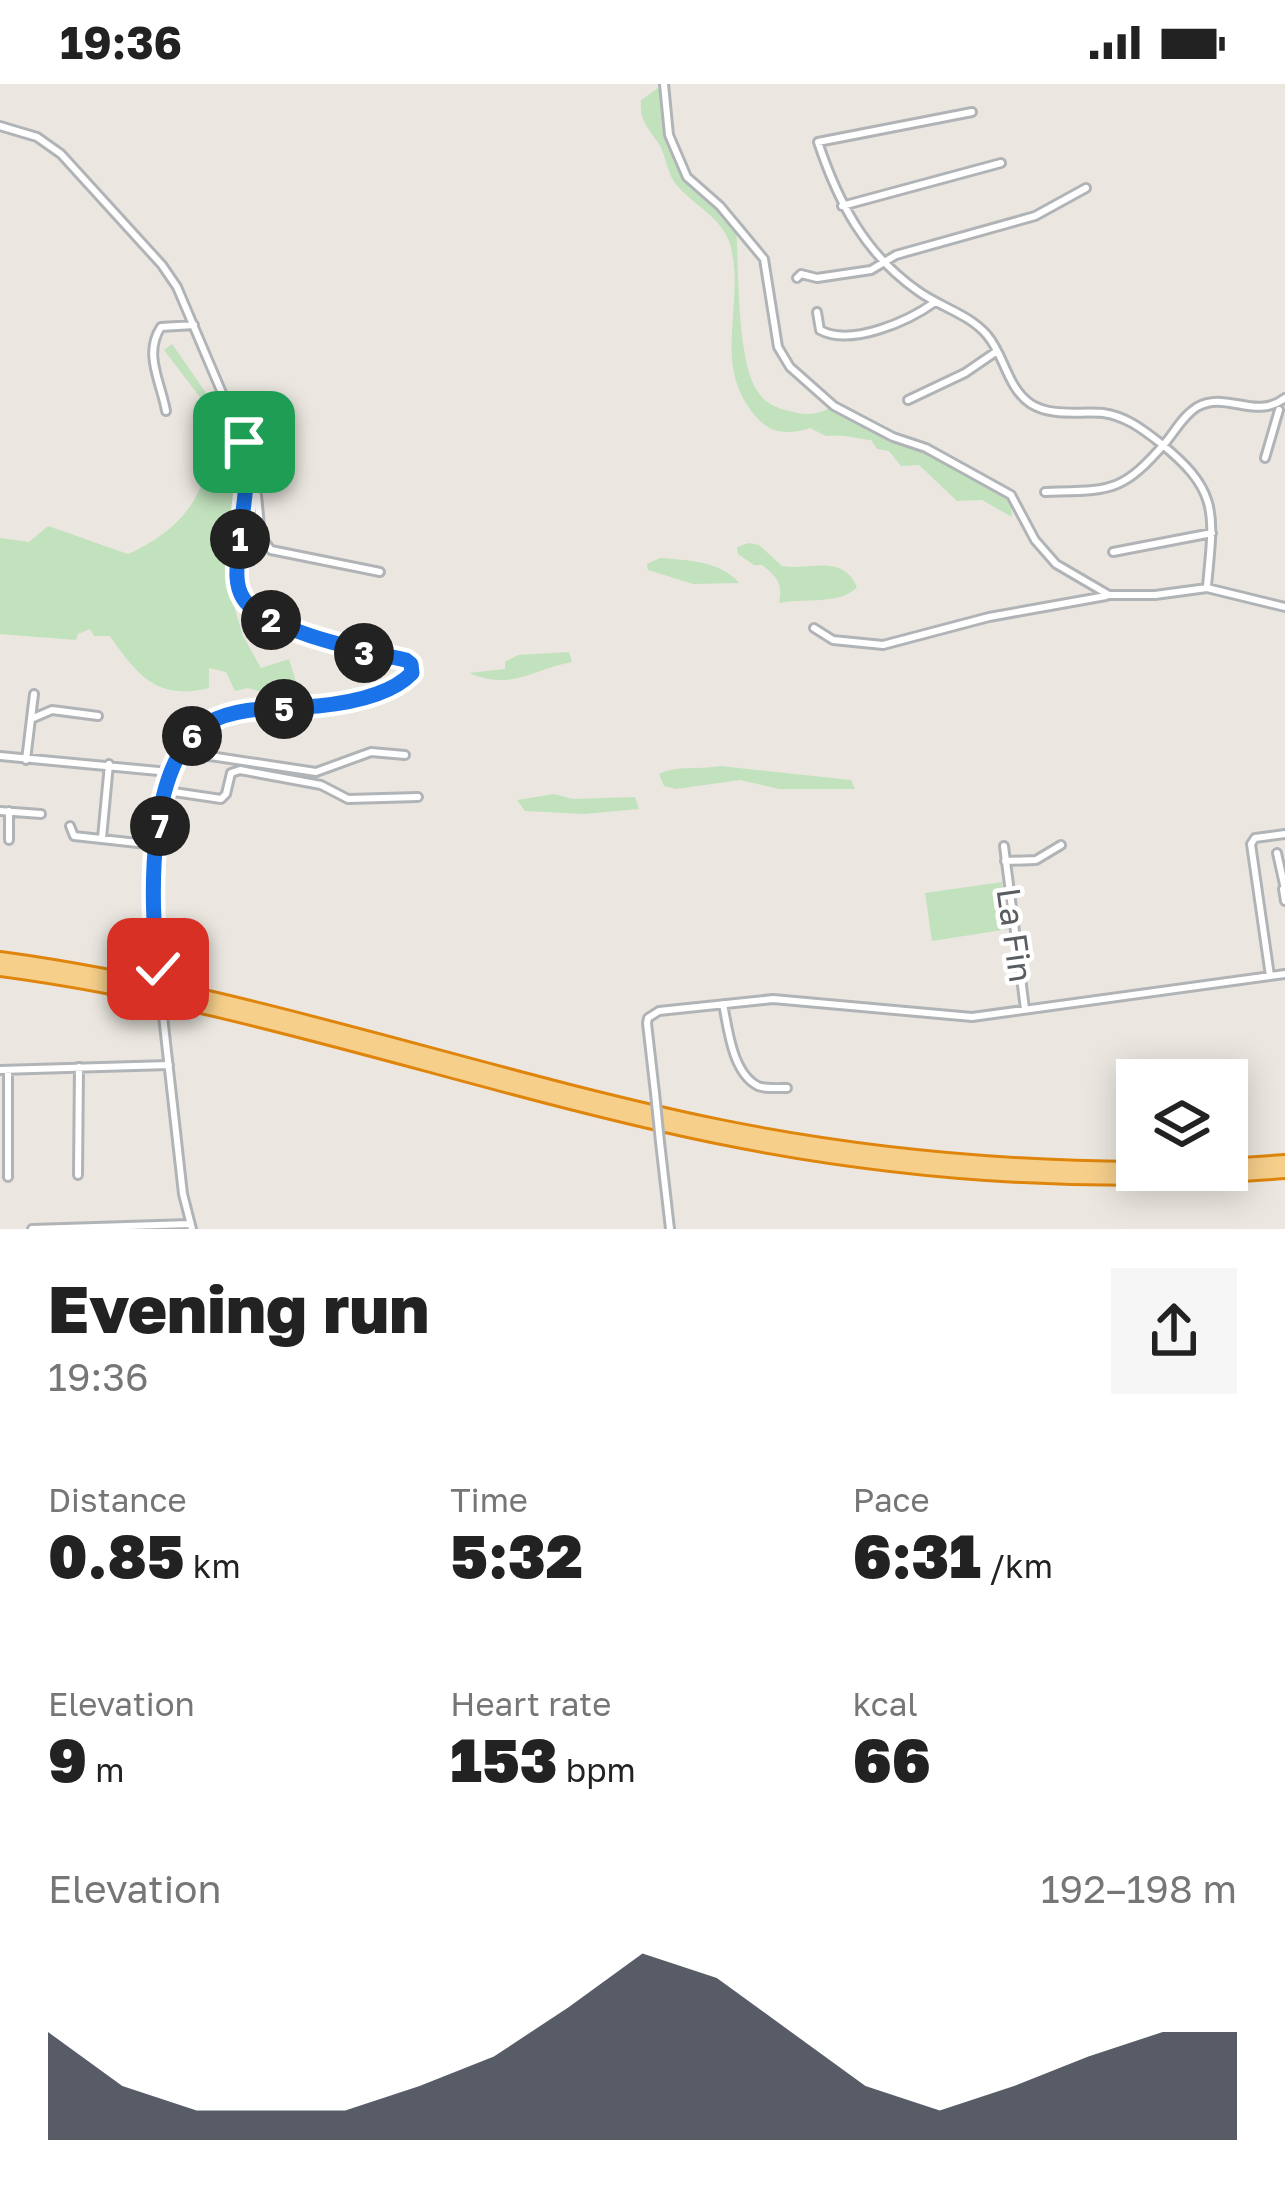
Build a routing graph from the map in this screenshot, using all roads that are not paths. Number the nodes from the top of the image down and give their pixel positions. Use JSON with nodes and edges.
{"nodes":[{"id":1,"x":664,"y":84,"type":"edge"},
{"id":2,"x":972,"y":112,"type":"dead end"},
{"id":3,"x":0,"y":126,"type":"edge"},
{"id":4,"x":1001,"y":163,"type":"dead end"},
{"id":5,"x":1087,"y":188,"type":"dead end"},
{"id":6,"x":842,"y":206,"type":"junction"},
{"id":7,"x":884,"y":262,"type":"junction"},
{"id":8,"x":796,"y":278,"type":"dead end"},
{"id":9,"x":935,"y":302,"type":"junction"},
{"id":10,"x":817,"y":312,"type":"dead end"},
{"id":11,"x":194,"y":326,"type":"junction"},
{"id":12,"x":997,"y":350,"type":"junction"},
{"id":13,"x":1285,"y":398,"type":"edge"},
{"id":14,"x":908,"y":400,"type":"dead end"},
{"id":15,"x":1279,"y":410,"type":"edge"},
{"id":16,"x":166,"y":411,"type":"dead end"},
{"id":17,"x":1163,"y":445,"type":"junction"},
{"id":18,"x":1265,"y":458,"type":"dead end"},
{"id":19,"x":245,"y":489,"type":"junction"},
{"id":20,"x":1045,"y":492,"type":"dead end"},
{"id":21,"x":1212,"y":533,"type":"junction"},
{"id":22,"x":1113,"y":552,"type":"dead end"},
{"id":23,"x":380,"y":572,"type":"dead end"},
{"id":24,"x":1207,"y":588,"type":"junction"},
{"id":25,"x":1109,"y":595,"type":"junction"},
{"id":26,"x":1285,"y":607,"type":"edge"},
{"id":27,"x":814,"y":628,"type":"dead end"},
{"id":28,"x":34,"y":694,"type":"dead end"},
{"id":29,"x":98,"y":716,"type":"dead end"},
{"id":30,"x":31,"y":718,"type":"junction"},
{"id":31,"x":405,"y":755,"type":"dead end"},
{"id":32,"x":0,"y":756,"type":"edge"},
{"id":33,"x":176,"y":758,"type":"junction"},
{"id":34,"x":26,"y":760,"type":"junction"},
{"id":35,"x":109,"y":764,"type":"junction"},
{"id":36,"x":170,"y":772,"type":"junction"},
{"id":37,"x":167,"y":790,"type":"junction"},
{"id":38,"x":418,"y":797,"type":"dead end"},
{"id":39,"x":4,"y":811,"type":"edge"},
{"id":40,"x":41,"y":814,"type":"dead end"},
{"id":41,"x":70,"y":826,"type":"dead end"},
{"id":42,"x":1285,"y":834,"type":"edge"},
{"id":43,"x":102,"y":838,"type":"junction"},
{"id":44,"x":9,"y":840,"type":"dead end"},
{"id":45,"x":156,"y":845,"type":"junction"},
{"id":46,"x":1061,"y":845,"type":"dead end"},
{"id":47,"x":1004,"y":846,"type":"dead end"},
{"id":48,"x":1277,"y":853,"type":"dead end"},
{"id":49,"x":1005,"y":861,"type":"junction"},
{"id":50,"x":1284,"y":889,"type":"edge"},
{"id":51,"x":1285,"y":901,"type":"edge"},
{"id":52,"x":0,"y":959,"type":"edge"},
{"id":53,"x":0,"y":969,"type":"edge"},
{"id":54,"x":1285,"y":974,"type":"edge"},
{"id":55,"x":1270,"y":976,"type":"junction"},
{"id":56,"x":723,"y":1004,"type":"junction"},
{"id":57,"x":1025,"y":1010,"type":"junction"},
{"id":58,"x":169,"y":1065,"type":"junction"},
{"id":59,"x":79,"y":1067,"type":"junction"},
{"id":60,"x":4,"y":1070,"type":"edge"},
{"id":61,"x":788,"y":1088,"type":"dead end"},
{"id":62,"x":1285,"y":1162,"type":"edge"},
{"id":63,"x":1248,"y":1165,"type":"edge"},
{"id":64,"x":1116,"y":1169,"type":"edge"},
{"id":65,"x":1285,"y":1171,"type":"edge"},
{"id":66,"x":78,"y":1175,"type":"dead end"},
{"id":67,"x":8,"y":1177,"type":"dead end"},
{"id":68,"x":191,"y":1227,"type":"edge"},
{"id":69,"x":32,"y":1229,"type":"edge"},
{"id":70,"x":670,"y":1229,"type":"edge"}],
"edges":[{"from":1,"to":25,"type":"street"},
{"from":2,"to":6,"type":"street"},
{"from":3,"to":11,"type":"street"},
{"from":4,"to":6,"type":"street"},
{"from":5,"to":7,"type":"street"},
{"from":6,"to":7,"type":"street"},
{"from":7,"to":8,"type":"street"},
{"from":7,"to":9,"type":"street"},
{"from":9,"to":10,"type":"street"},
{"from":9,"to":12,"type":"street"},
{"from":11,"to":16,"type":"street"},
{"from":11,"to":19,"type":"street"},
{"from":12,"to":14,"type":"street"},
{"from":12,"to":17,"type":"street"},
{"from":13,"to":15,"type":"street"},
{"from":15,"to":17,"type":"street"},
{"from":15,"to":18,"type":"street"},
{"from":17,"to":20,"type":"street"},
{"from":17,"to":21,"type":"street"},
{"from":19,"to":23,"type":"street"},
{"from":19,"to":33,"type":"street"},
{"from":21,"to":22,"type":"street"},
{"from":21,"to":24,"type":"street"},
{"from":24,"to":25,"type":"street"},
{"from":24,"to":26,"type":"street"},
{"from":25,"to":27,"type":"street"},
{"from":28,"to":30,"type":"street"},
{"from":29,"to":30,"type":"street"},
{"from":30,"to":34,"type":"street"},
{"from":31,"to":33,"type":"street"},
{"from":32,"to":34,"type":"street"},
{"from":33,"to":36,"type":"street"},
{"from":34,"to":35,"type":"street"},
{"from":35,"to":36,"type":"street"},
{"from":35,"to":43,"type":"street"},
{"from":36,"to":37,"type":"street"},
{"from":37,"to":38,"type":"street"},
{"from":37,"to":45,"type":"street"},
{"from":39,"to":40,"type":"street"},
{"from":39,"to":44,"type":"street"},
{"from":41,"to":43,"type":"street"},
{"from":42,"to":55,"type":"street"},
{"from":43,"to":45,"type":"street"},
{"from":45,"to":58,"type":"street","bridge":true},
{"from":46,"to":49,"type":"street","name":"La Fin"},
{"from":47,"to":49,"type":"street","name":"La Fin"},
{"from":48,"to":50,"type":"street"},
{"from":49,"to":57,"type":"street","name":"La Fin"},
{"from":50,"to":51,"type":"street"},
{"from":52,"to":64,"type":"highway"},
{"from":53,"to":65,"type":"highway"},
{"from":54,"to":55,"type":"street"},
{"from":55,"to":57,"type":"street"},
{"from":56,"to":57,"type":"street"},
{"from":56,"to":61,"type":"street"},
{"from":56,"to":70,"type":"street","bridge":true},
{"from":58,"to":59,"type":"street"},
{"from":58,"to":68,"type":"street"},
{"from":59,"to":60,"type":"street"},
{"from":59,"to":66,"type":"street"},
{"from":60,"to":67,"type":"street"},
{"from":62,"to":63,"type":"highway"},
{"from":68,"to":69,"type":"street"}]}
